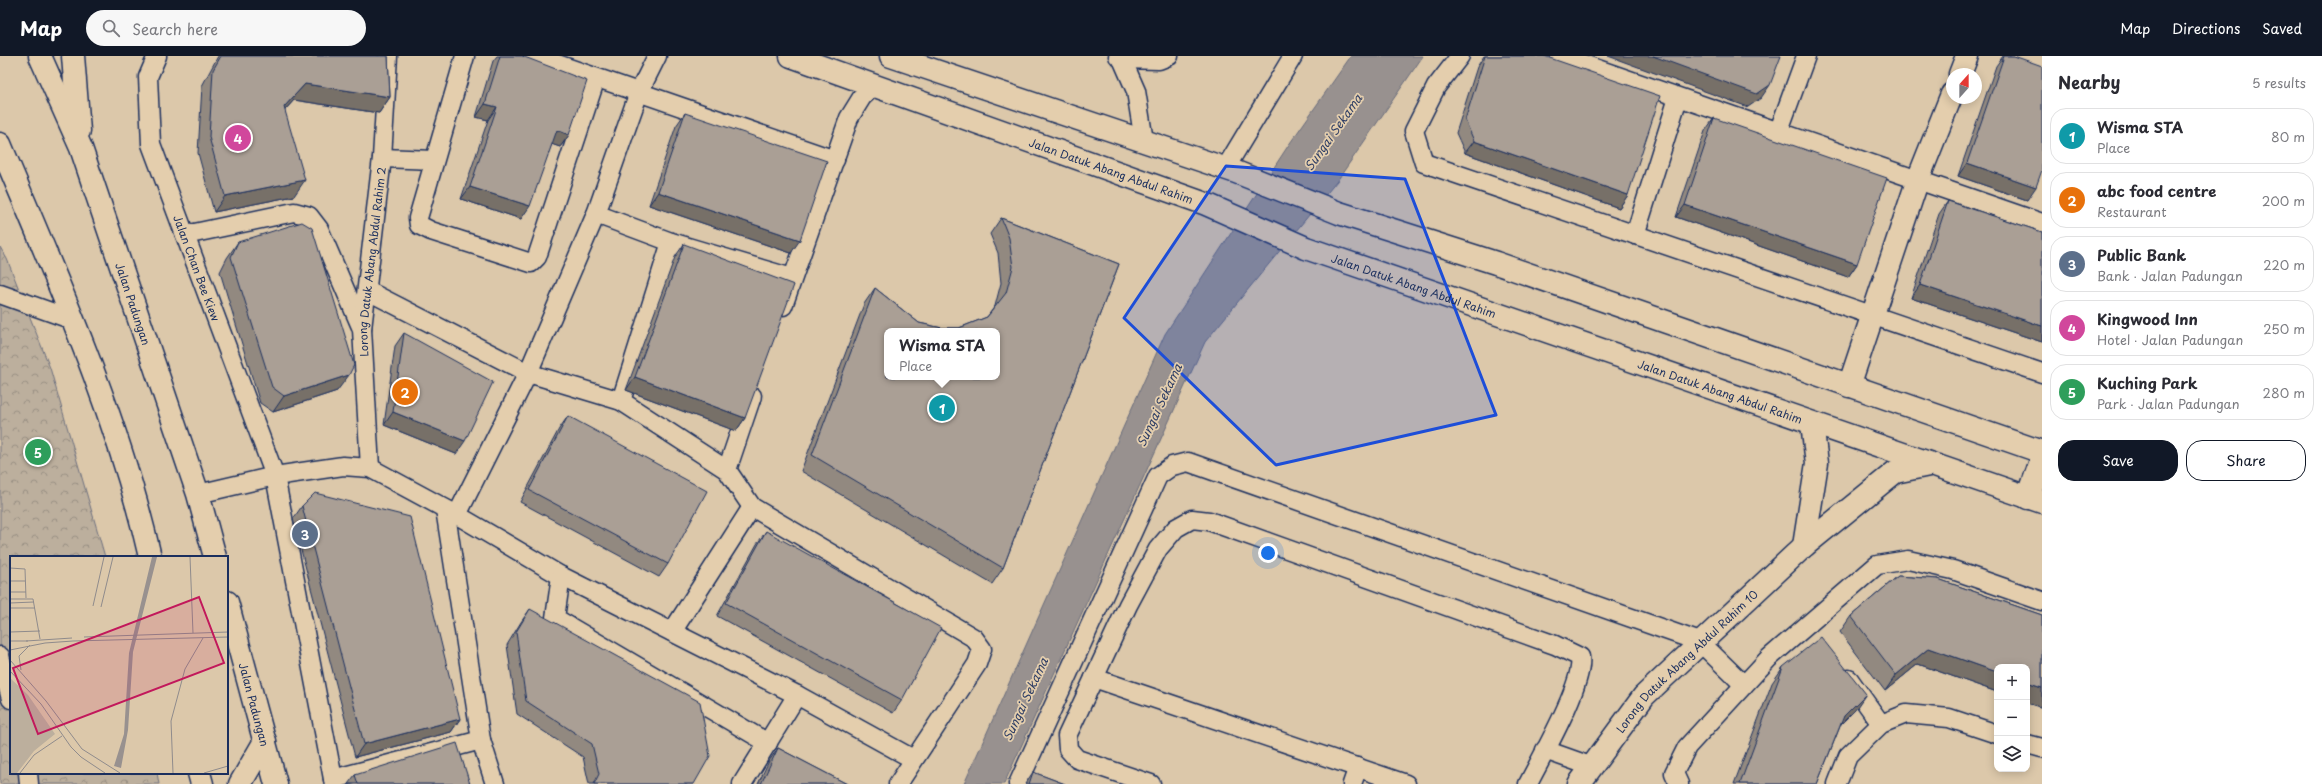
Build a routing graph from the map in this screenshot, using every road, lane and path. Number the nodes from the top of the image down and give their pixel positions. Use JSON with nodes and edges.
{"nodes":[{"id":1,"x":40,"y":56,"type":"edge"},
{"id":2,"x":73,"y":56,"type":"edge"},
{"id":3,"x":157,"y":56,"type":"edge"},
{"id":4,"x":388,"y":56,"type":"edge"},
{"id":5,"x":465,"y":56,"type":"edge"},
{"id":6,"x":534,"y":56,"type":"edge"},
{"id":7,"x":657,"y":56,"type":"edge"},
{"id":8,"x":791,"y":56,"type":"edge"},
{"id":9,"x":891,"y":56,"type":"edge"},
{"id":10,"x":1169,"y":56,"type":"edge"},
{"id":11,"x":1293,"y":56,"type":"edge"},
{"id":12,"x":1460,"y":56,"type":"edge"},
{"id":13,"x":1560,"y":56,"type":"edge"},
{"id":14,"x":1806,"y":56,"type":"edge"},
{"id":15,"x":1967,"y":56,"type":"edge"},
{"id":16,"x":1120,"y":58,"type":"edge"},
{"id":17,"x":1962,"y":68,"type":"edge"},
{"id":18,"x":596,"y":78,"type":"junction"},
{"id":19,"x":875,"y":85,"type":"junction"},
{"id":20,"x":639,"y":92,"type":"junction"},
{"id":21,"x":1678,"y":98,"type":"junction"},
{"id":22,"x":1948,"y":104,"type":"edge"},
{"id":23,"x":1778,"y":133,"type":"junction"},
{"id":24,"x":1144,"y":142,"type":"junction"},
{"id":25,"x":0,"y":144,"type":"edge"},
{"id":26,"x":81,"y":148,"type":"junction"},
{"id":27,"x":382,"y":158,"type":"junction"},
{"id":28,"x":434,"y":160,"type":"junction"},
{"id":29,"x":835,"y":160,"type":"junction"},
{"id":30,"x":1231,"y":171,"type":"junction"},
{"id":31,"x":1917,"y":182,"type":"junction"},
{"id":32,"x":596,"y":214,"type":"junction"},
{"id":33,"x":2042,"y":223,"type":"edge"},
{"id":34,"x":185,"y":235,"type":"junction"},
{"id":35,"x":1635,"y":235,"type":"junction"},
{"id":36,"x":671,"y":242,"type":"junction"},
{"id":37,"x":792,"y":278,"type":"junction"},
{"id":38,"x":368,"y":291,"type":"junction"},
{"id":39,"x":0,"y":294,"type":"edge"},
{"id":40,"x":1873,"y":315,"type":"junction"},
{"id":41,"x":73,"y":320,"type":"junction"},
{"id":42,"x":778,"y":322,"type":"edge"},
{"id":43,"x":362,"y":329,"type":"junction"},
{"id":44,"x":528,"y":373,"type":"junction"},
{"id":45,"x":2042,"y":373,"type":"edge"},
{"id":46,"x":757,"y":381,"type":"edge"},
{"id":47,"x":1849,"y":386,"type":"junction"},
{"id":48,"x":621,"y":401,"type":"junction"},
{"id":49,"x":1812,"y":424,"type":"junction"},
{"id":50,"x":2042,"y":452,"type":"edge"},
{"id":51,"x":2042,"y":458,"type":"edge"},
{"id":52,"x":1928,"y":465,"type":"junction"},
{"id":53,"x":370,"y":468,"type":"junction"},
{"id":54,"x":727,"y":470,"type":"junction"},
{"id":55,"x":274,"y":476,"type":"junction"},
{"id":56,"x":198,"y":494,"type":"junction"},
{"id":57,"x":2035,"y":500,"type":"edge"},
{"id":58,"x":752,"y":507,"type":"junction"},
{"id":59,"x":451,"y":512,"type":"junction"},
{"id":60,"x":1804,"y":546,"type":"junction"},
{"id":61,"x":150,"y":556,"type":"edge"},
{"id":62,"x":215,"y":556,"type":"edge"},
{"id":63,"x":561,"y":576,"type":"junction"},
{"id":64,"x":2042,"y":601,"type":"edge"},
{"id":65,"x":228,"y":606,"type":"edge"},
{"id":66,"x":672,"y":632,"type":"junction"},
{"id":67,"x":1700,"y":642,"type":"junction"},
{"id":68,"x":0,"y":656,"type":"edge"},
{"id":69,"x":1841,"y":667,"type":"edge"},
{"id":70,"x":1094,"y":678,"type":"junction"},
{"id":71,"x":1744,"y":685,"type":"junction"},
{"id":72,"x":10,"y":695,"type":"edge"},
{"id":73,"x":797,"y":695,"type":"junction"},
{"id":74,"x":1881,"y":724,"type":"junction"},
{"id":75,"x":1994,"y":733,"type":"edge"},
{"id":76,"x":481,"y":740,"type":"junction"},
{"id":77,"x":265,"y":741,"type":"junction"},
{"id":78,"x":768,"y":743,"type":"junction"},
{"id":79,"x":2030,"y":745,"type":"edge"},
{"id":80,"x":2042,"y":748,"type":"edge"},
{"id":81,"x":1545,"y":750,"type":"junction"},
{"id":82,"x":913,"y":758,"type":"junction"},
{"id":83,"x":28,"y":774,"type":"edge"},
{"id":84,"x":199,"y":774,"type":"edge"},
{"id":85,"x":1585,"y":775,"type":"edge"},
{"id":86,"x":1355,"y":776,"type":"edge"},
{"id":87,"x":333,"y":781,"type":"edge"},
{"id":88,"x":30,"y":784,"type":"edge"},
{"id":89,"x":202,"y":784,"type":"edge"},
{"id":90,"x":240,"y":784,"type":"edge"},
{"id":91,"x":276,"y":784,"type":"edge"},
{"id":92,"x":495,"y":784,"type":"edge"},
{"id":93,"x":742,"y":784,"type":"edge"},
{"id":94,"x":898,"y":784,"type":"edge"},
{"id":95,"x":1018,"y":784,"type":"edge"},
{"id":96,"x":1151,"y":784,"type":"edge"},
{"id":97,"x":1406,"y":784,"type":"edge"},
{"id":98,"x":1528,"y":784,"type":"edge"},
{"id":99,"x":1679,"y":784,"type":"edge"},
{"id":100,"x":1837,"y":784,"type":"edge"}],
"edges":[{"from":1,"to":26,"type":"street","name":"Jalan Padungan"},
{"from":2,"to":26,"type":"street"},
{"from":3,"to":34,"type":"lane","name":"Jalan Chan Bee Kiew"},
{"from":4,"to":27,"type":"lane","name":"Lorong Datuk Abang Abdul Rahim 2"},
{"from":5,"to":28,"type":"lane"},
{"from":6,"to":18,"type":"lane"},
{"from":7,"to":20,"type":"lane"},
{"from":8,"to":19,"type":"street","name":"Jalan Datuk Abang Abdul Rahim"},
{"from":9,"to":24,"type":"street"},
{"from":10,"to":16,"type":"lane"},
{"from":11,"to":30,"type":"lane"},
{"from":12,"to":35,"type":"lane"},
{"from":13,"to":21,"type":"lane"},
{"from":14,"to":23,"type":"lane"},
{"from":15,"to":17,"type":"street"},
{"from":16,"to":24,"type":"lane"},
{"from":18,"to":20,"type":"lane"},
{"from":18,"to":28,"type":"lane"},
{"from":19,"to":29,"type":"lane"},
{"from":19,"to":49,"type":"street","name":"Jalan Datuk Abang Abdul Rahim"},
{"from":20,"to":29,"type":"lane"},
{"from":20,"to":32,"type":"lane"},
{"from":21,"to":23,"type":"lane"},
{"from":21,"to":35,"type":"lane"},
{"from":22,"to":31,"type":"street"},
{"from":23,"to":31,"type":"lane"},
{"from":24,"to":30,"type":"street"},
{"from":25,"to":41,"type":"street"},
{"from":26,"to":56,"type":"street","name":"Jalan Padungan"},
{"from":27,"to":28,"type":"lane"},
{"from":27,"to":38,"type":"lane","name":"Lorong Datuk Abang Abdul Rahim 2"},
{"from":29,"to":37,"type":"lane"},
{"from":30,"to":47,"type":"street"},
{"from":31,"to":33,"type":"lane"},
{"from":31,"to":40,"type":"street"},
{"from":32,"to":36,"type":"lane"},
{"from":32,"to":44,"type":"lane"},
{"from":34,"to":43,"type":"lane"},
{"from":34,"to":55,"type":"lane","name":"Jalan Chan Bee Kiew"},
{"from":35,"to":40,"type":"lane"},
{"from":36,"to":37,"type":"lane"},
{"from":36,"to":48,"type":"lane"},
{"from":37,"to":42,"type":"lane"},
{"from":38,"to":43,"type":"lane","name":"Lorong Datuk Abang Abdul Rahim 2"},
{"from":38,"to":44,"type":"lane"},
{"from":39,"to":41,"type":"lane"},
{"from":40,"to":45,"type":"lane"},
{"from":40,"to":47,"type":"street"},
{"from":41,"to":61,"type":"street"},
{"from":43,"to":53,"type":"lane","name":"Lorong Datuk Abang Abdul Rahim 2"},
{"from":44,"to":48,"type":"lane"},
{"from":44,"to":59,"type":"lane"},
{"from":46,"to":54,"type":"lane"},
{"from":47,"to":50,"type":"street"},
{"from":48,"to":54,"type":"lane"},
{"from":49,"to":52,"type":"street","name":"Jalan Datuk Abang Abdul Rahim"},
{"from":49,"to":60,"type":"street"},
{"from":51,"to":57,"type":"street"},
{"from":52,"to":57,"type":"street","name":"Jalan Datuk Abang Abdul Rahim"},
{"from":52,"to":60,"type":"street","name":"Lorong Datuk Abang Abdul Rahim 10"},
{"from":53,"to":55,"type":"lane"},
{"from":53,"to":59,"type":"lane"},
{"from":54,"to":58,"type":"lane"},
{"from":55,"to":56,"type":"lane"},
{"from":55,"to":87,"type":"lane","name":"Jalan Chan Bee Kiew"},
{"from":56,"to":62,"type":"street","name":"Jalan Padungan"},
{"from":58,"to":66,"type":"lane"},
{"from":58,"to":82,"type":"lane"},
{"from":59,"to":63,"type":"lane"},
{"from":59,"to":76,"type":"lane"},
{"from":60,"to":67,"type":"street","name":"Lorong Datuk Abang Abdul Rahim 10"},
{"from":63,"to":66,"type":"lane"},
{"from":63,"to":78,"type":"lane"},
{"from":64,"to":71,"type":"lane"},
{"from":65,"to":77,"type":"street","name":"Jalan Padungan"},
{"from":66,"to":73,"type":"lane"},
{"from":67,"to":71,"type":"lane"},
{"from":67,"to":85,"type":"street","name":"Lorong Datuk Abang Abdul Rahim 10"},
{"from":67,"to":95,"type":"lane"},
{"from":68,"to":72,"type":"lane"},
{"from":69,"to":74,"type":"lane"},
{"from":70,"to":81,"type":"lane"},
{"from":70,"to":86,"type":"lane"},
{"from":70,"to":96,"type":"lane"},
{"from":71,"to":99,"type":"lane"},
{"from":73,"to":78,"type":"lane"},
{"from":73,"to":82,"type":"lane"},
{"from":74,"to":75,"type":"lane"},
{"from":74,"to":100,"type":"lane"},
{"from":76,"to":87,"type":"lane"},
{"from":76,"to":92,"type":"lane"},
{"from":77,"to":90,"type":"street"},
{"from":77,"to":91,"type":"street","name":"Jalan Padungan"},
{"from":78,"to":93,"type":"lane"},
{"from":79,"to":80,"type":"lane"},
{"from":81,"to":85,"type":"lane"},
{"from":81,"to":98,"type":"lane"},
{"from":82,"to":94,"type":"lane"},
{"from":83,"to":88,"type":"lane"},
{"from":84,"to":89,"type":"street"},
{"from":86,"to":97,"type":"lane"}]}
